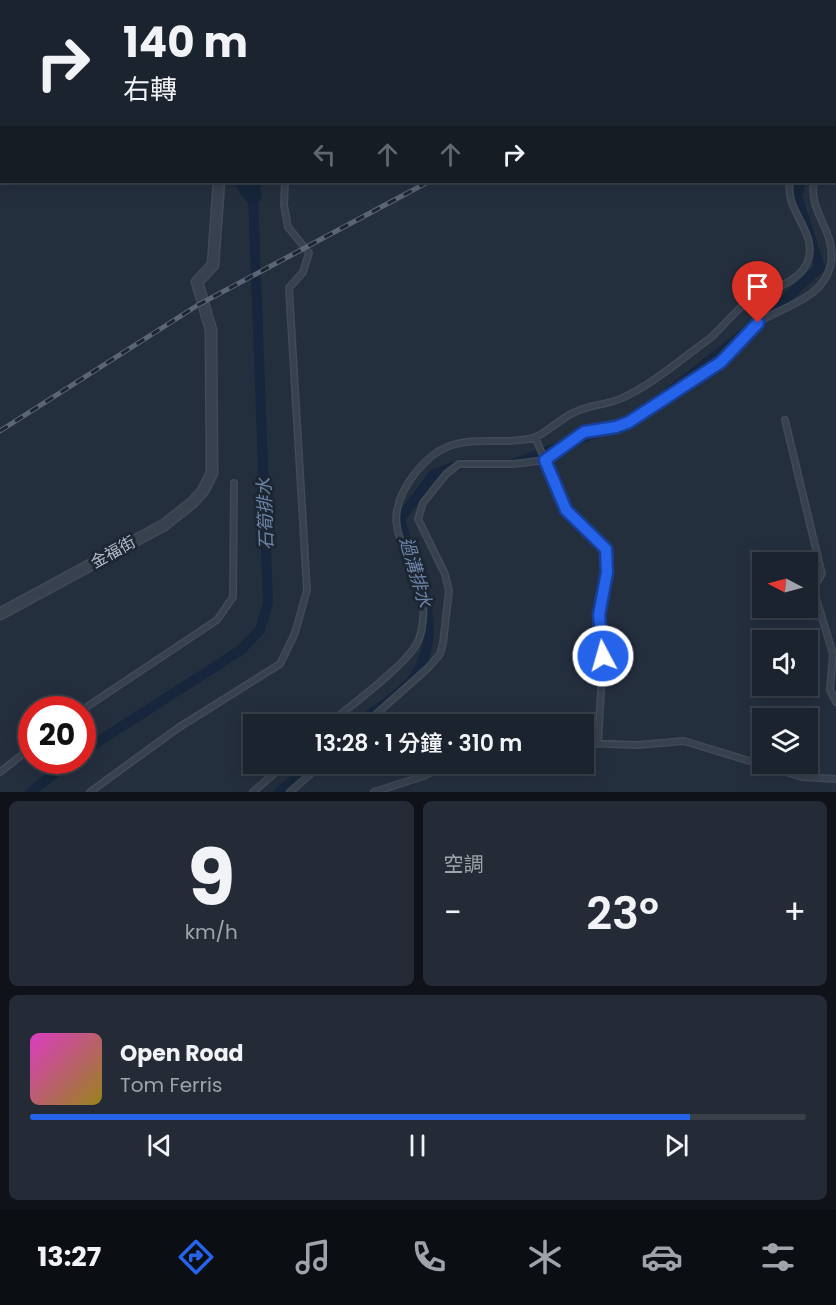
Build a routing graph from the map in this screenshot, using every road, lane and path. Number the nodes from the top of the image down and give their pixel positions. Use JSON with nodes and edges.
{"nodes":[{"id":1,"x":219,"y":183,"type":"edge"},
{"id":2,"x":285,"y":183,"type":"edge"},
{"id":3,"x":790,"y":183,"type":"edge"},
{"id":4,"x":814,"y":183,"type":"edge"},
{"id":5,"x":785,"y":420,"type":"dead end"},
{"id":6,"x":535,"y":437,"type":"junction"},
{"id":7,"x":545,"y":460,"type":"junction"},
{"id":8,"x":234,"y":483,"type":"dead end"},
{"id":9,"x":0,"y":614,"type":"edge"},
{"id":10,"x":96,"y":701,"type":"edge"},
{"id":11,"x":836,"y":702,"type":"edge"},
{"id":12,"x":340,"y":714,"type":"edge"},
{"id":13,"x":376,"y":714,"type":"edge"},
{"id":14,"x":594,"y":744,"type":"edge"},
{"id":15,"x":598,"y":744,"type":"junction"},
{"id":16,"x":18,"y":758,"type":"edge"},
{"id":17,"x":0,"y":772,"type":"edge"},
{"id":18,"x":274,"y":774,"type":"edge"},
{"id":19,"x":311,"y":774,"type":"edge"},
{"id":20,"x":428,"y":774,"type":"edge"},
{"id":21,"x":836,"y":779,"type":"edge"},
{"id":22,"x":90,"y":792,"type":"edge"},
{"id":23,"x":253,"y":792,"type":"edge"},
{"id":24,"x":290,"y":792,"type":"edge"},
{"id":25,"x":374,"y":792,"type":"edge"}],
"edges":[{"from":1,"to":9,"type":"street","name":"金福街"},
{"from":2,"to":22,"type":"lane"},
{"from":3,"to":6,"type":"lane"},
{"from":4,"to":7,"type":"lane"},
{"from":5,"to":11,"type":"lane"},
{"from":6,"to":7,"type":"lane"},
{"from":6,"to":12,"type":"lane"},
{"from":7,"to":13,"type":"lane"},
{"from":7,"to":15,"type":"lane"},
{"from":8,"to":10,"type":"lane"},
{"from":14,"to":15,"type":"lane"},
{"from":15,"to":21,"type":"lane"},
{"from":16,"to":17,"type":"lane"},
{"from":18,"to":23,"type":"lane"},
{"from":19,"to":24,"type":"lane"},
{"from":20,"to":25,"type":"lane"}]}
